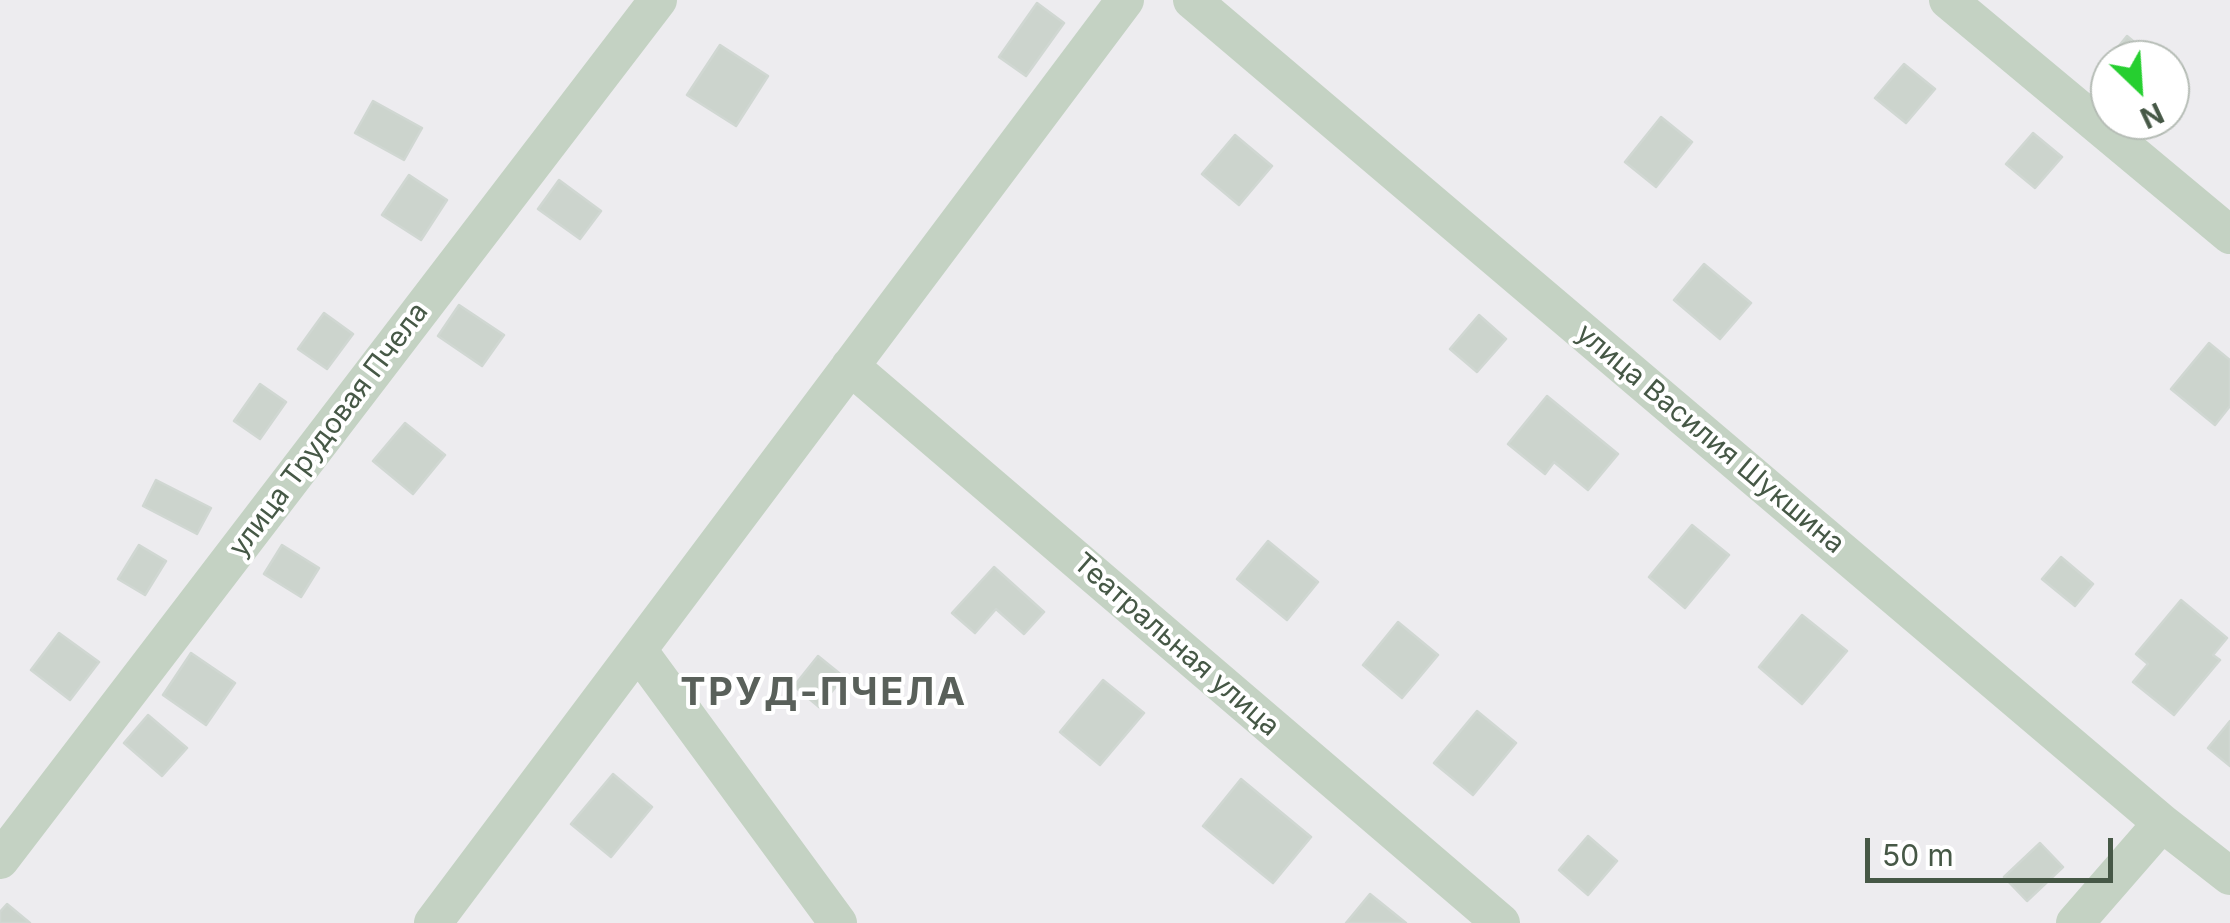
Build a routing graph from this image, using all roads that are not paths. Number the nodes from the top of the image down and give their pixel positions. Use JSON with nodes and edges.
{"nodes":[{"id":1,"x":658,"y":0,"type":"edge"},
{"id":2,"x":1125,"y":0,"type":"edge"},
{"id":3,"x":1192,"y":0,"type":"edge"},
{"id":4,"x":1948,"y":0,"type":"edge"},
{"id":5,"x":2230,"y":235,"type":"edge"},
{"id":6,"x":850,"y":366,"type":"junction"},
{"id":7,"x":638,"y":650,"type":"junction"},
{"id":8,"x":2162,"y":823,"type":"junction"},
{"id":9,"x":0,"y":860,"type":"edge"},
{"id":10,"x":2230,"y":876,"type":"edge"},
{"id":11,"x":433,"y":923,"type":"edge"},
{"id":12,"x":838,"y":923,"type":"edge"},
{"id":13,"x":1501,"y":923,"type":"edge"},
{"id":14,"x":2075,"y":923,"type":"edge"}],
"edges":[{"from":1,"to":9,"type":"street","name":"улица Трудовая Пчела"},
{"from":2,"to":6,"type":"street"},
{"from":3,"to":8,"type":"street","name":"улица Василия Шукшина"},
{"from":4,"to":5,"type":"street"},
{"from":6,"to":7,"type":"street"},
{"from":6,"to":13,"type":"street","name":"Театральная улица"},
{"from":7,"to":11,"type":"street"},
{"from":7,"to":12,"type":"street"},
{"from":8,"to":10,"type":"street","name":"улица Василия Шукшина"},
{"from":8,"to":14,"type":"street"}]}
